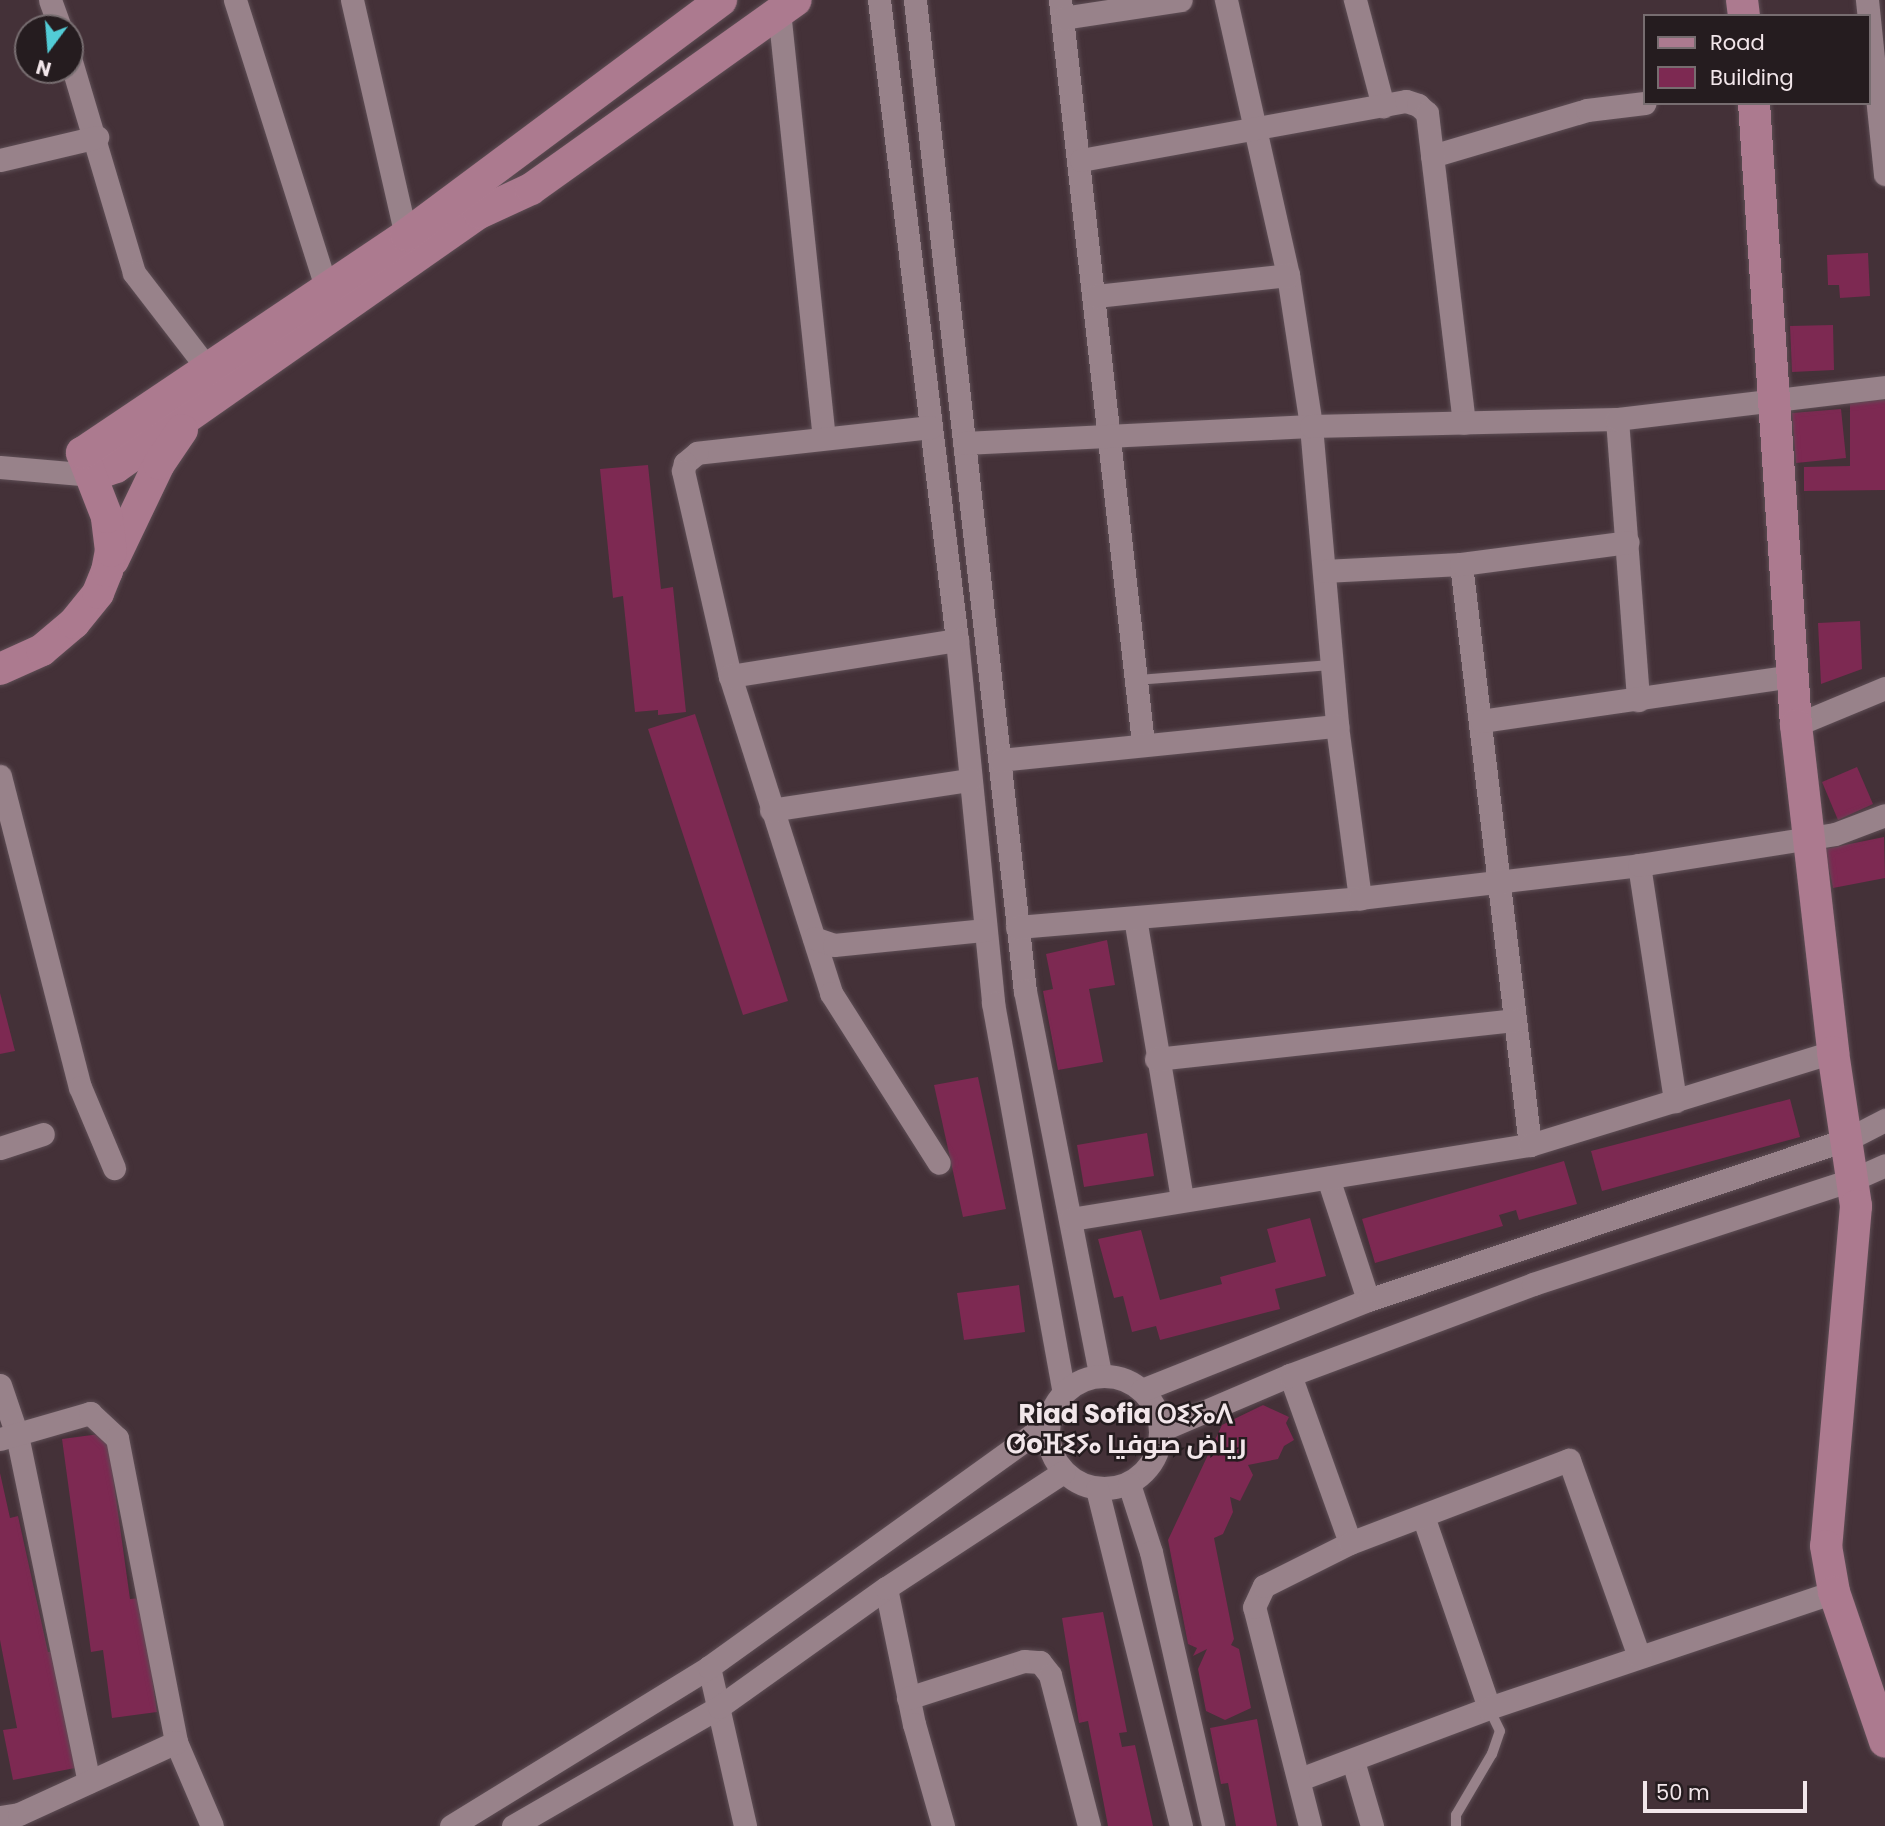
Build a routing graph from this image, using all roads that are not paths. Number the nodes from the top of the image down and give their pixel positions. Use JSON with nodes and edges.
{"nodes":[{"id":1,"x":235,"y":0,"type":"edge"},
{"id":2,"x":352,"y":0,"type":"edge"},
{"id":3,"x":721,"y":0,"type":"edge"},
{"id":4,"x":879,"y":0,"type":"edge"},
{"id":5,"x":915,"y":0,"type":"edge"},
{"id":6,"x":1181,"y":0,"type":"edge"},
{"id":7,"x":1226,"y":0,"type":"edge"},
{"id":8,"x":1355,"y":0,"type":"edge"},
{"id":9,"x":787,"y":5,"type":"edge"},
{"id":10,"x":1062,"y":9,"type":"edge"},
{"id":11,"x":1873,"y":17,"type":"edge"},
{"id":12,"x":79,"y":84,"type":"edge"},
{"id":13,"x":1644,"y":103,"type":"edge"},
{"id":14,"x":1754,"y":105,"type":"edge"},
{"id":15,"x":1383,"y":106,"type":"junction"},
{"id":16,"x":1253,"y":132,"type":"junction"},
{"id":17,"x":97,"y":137,"type":"junction"},
{"id":18,"x":1433,"y":156,"type":"junction"},
{"id":19,"x":0,"y":160,"type":"edge"},
{"id":20,"x":1081,"y":160,"type":"junction"},
{"id":21,"x":1885,"y":174,"type":"edge"},
{"id":22,"x":409,"y":249,"type":"junction"},
{"id":23,"x":1288,"y":275,"type":"junction"},
{"id":24,"x":326,"y":287,"type":"junction"},
{"id":25,"x":1096,"y":296,"type":"junction"},
{"id":26,"x":208,"y":369,"type":"junction"},
{"id":27,"x":1885,"y":387,"type":"edge"},
{"id":28,"x":1777,"y":397,"type":"junction"},
{"id":29,"x":193,"y":414,"type":"junction"},
{"id":30,"x":1617,"y":419,"type":"junction"},
{"id":31,"x":1464,"y":423,"type":"junction"},
{"id":32,"x":1311,"y":426,"type":"junction"},
{"id":33,"x":931,"y":427,"type":"junction"},
{"id":34,"x":1112,"y":435,"type":"junction"},
{"id":35,"x":824,"y":436,"type":"junction"},
{"id":36,"x":964,"y":443,"type":"junction"},
{"id":37,"x":88,"y":464,"type":"junction"},
{"id":38,"x":0,"y":467,"type":"edge"},
{"id":39,"x":1628,"y":542,"type":"junction"},
{"id":40,"x":1461,"y":564,"type":"junction"},
{"id":41,"x":107,"y":571,"type":"junction"},
{"id":42,"x":1324,"y":571,"type":"junction"},
{"id":43,"x":957,"y":640,"type":"junction"},
{"id":44,"x":1332,"y":665,"type":"junction"},
{"id":45,"x":0,"y":669,"type":"edge"},
{"id":46,"x":730,"y":676,"type":"junction"},
{"id":47,"x":1792,"y":676,"type":"junction"},
{"id":48,"x":1137,"y":680,"type":"junction"},
{"id":49,"x":1885,"y":688,"type":"edge"},
{"id":50,"x":1638,"y":700,"type":"junction"},
{"id":51,"x":1481,"y":721,"type":"junction"},
{"id":52,"x":1796,"y":725,"type":"junction"},
{"id":53,"x":1337,"y":726,"type":"junction"},
{"id":54,"x":1143,"y":743,"type":"junction"},
{"id":55,"x":1000,"y":761,"type":"junction"},
{"id":56,"x":0,"y":776,"type":"edge"},
{"id":57,"x":970,"y":780,"type":"junction"},
{"id":58,"x":771,"y":810,"type":"junction"},
{"id":59,"x":1885,"y":814,"type":"edge"},
{"id":60,"x":1810,"y":837,"type":"junction"},
{"id":61,"x":1639,"y":865,"type":"junction"},
{"id":62,"x":1497,"y":882,"type":"junction"},
{"id":63,"x":1360,"y":898,"type":"junction"},
{"id":64,"x":1135,"y":918,"type":"junction"},
{"id":65,"x":1017,"y":927,"type":"junction"},
{"id":66,"x":985,"y":930,"type":"junction"},
{"id":67,"x":814,"y":938,"type":"junction"},
{"id":68,"x":1514,"y":1020,"type":"junction"},
{"id":69,"x":1833,"y":1052,"type":"junction"},
{"id":70,"x":1156,"y":1059,"type":"junction"},
{"id":71,"x":1675,"y":1101,"type":"junction"},
{"id":72,"x":1885,"y":1120,"type":"edge"},
{"id":73,"x":43,"y":1134,"type":"dead end"},
{"id":74,"x":1848,"y":1139,"type":"junction"},
{"id":75,"x":1530,"y":1145,"type":"junction"},
{"id":76,"x":0,"y":1148,"type":"edge"},
{"id":77,"x":939,"y":1163,"type":"dead end"},
{"id":78,"x":1885,"y":1165,"type":"edge"},
{"id":79,"x":114,"y":1168,"type":"dead end"},
{"id":80,"x":1328,"y":1178,"type":"junction"},
{"id":81,"x":1854,"y":1179,"type":"junction"},
{"id":82,"x":1182,"y":1198,"type":"junction"},
{"id":83,"x":1071,"y":1219,"type":"junction"},
{"id":84,"x":1368,"y":1300,"type":"junction"},
{"id":85,"x":1290,"y":1375,"type":"junction"},
{"id":86,"x":1100,"y":1376,"type":"junction"},
{"id":87,"x":0,"y":1385,"type":"edge"},
{"id":88,"x":1142,"y":1390,"type":"junction"},
{"id":89,"x":1064,"y":1392,"type":"junction"},
{"id":90,"x":1048,"y":1423,"type":"junction"},
{"id":91,"x":1161,"y":1430,"type":"junction"},
{"id":92,"x":8,"y":1437,"type":"edge"},
{"id":93,"x":1063,"y":1472,"type":"junction"},
{"id":94,"x":1129,"y":1484,"type":"junction"},
{"id":95,"x":1097,"y":1489,"type":"junction"},
{"id":96,"x":1423,"y":1516,"type":"junction"},
{"id":97,"x":1350,"y":1544,"type":"junction"},
{"id":98,"x":886,"y":1588,"type":"junction"},
{"id":99,"x":1834,"y":1592,"type":"junction"},
{"id":100,"x":1639,"y":1657,"type":"junction"},
{"id":101,"x":709,"y":1667,"type":"junction"},
{"id":102,"x":908,"y":1698,"type":"junction"},
{"id":103,"x":719,"y":1707,"type":"junction"},
{"id":104,"x":1489,"y":1708,"type":"junction"},
{"id":105,"x":176,"y":1742,"type":"junction"},
{"id":106,"x":1885,"y":1742,"type":"edge"},
{"id":107,"x":1353,"y":1761,"type":"junction"},
{"id":108,"x":1300,"y":1779,"type":"junction"},
{"id":109,"x":89,"y":1782,"type":"junction"},
{"id":110,"x":0,"y":1817,"type":"edge"},
{"id":111,"x":212,"y":1826,"type":"edge"},
{"id":112,"x":450,"y":1826,"type":"edge"},
{"id":113,"x":513,"y":1826,"type":"edge"},
{"id":114,"x":746,"y":1826,"type":"edge"},
{"id":115,"x":943,"y":1826,"type":"edge"},
{"id":116,"x":1089,"y":1826,"type":"edge"},
{"id":117,"x":1181,"y":1826,"type":"edge"},
{"id":118,"x":1213,"y":1826,"type":"edge"},
{"id":119,"x":1310,"y":1826,"type":"edge"},
{"id":120,"x":1372,"y":1826,"type":"edge"},
{"id":121,"x":1456,"y":1826,"type":"edge"}],
"edges":[{"from":1,"to":24,"type":"street"},
{"from":2,"to":22,"type":"street"},
{"from":3,"to":22,"type":"street"},
{"from":4,"to":33,"type":"street"},
{"from":5,"to":36,"type":"street"},
{"from":6,"to":10,"type":"street"},
{"from":7,"to":16,"type":"street"},
{"from":8,"to":15,"type":"street"},
{"from":9,"to":22,"type":"street"},
{"from":9,"to":35,"type":"street"},
{"from":10,"to":20,"type":"street"},
{"from":11,"to":21,"type":"street"},
{"from":12,"to":17,"type":"street"},
{"from":13,"to":18,"type":"street"},
{"from":14,"to":28,"type":"street"},
{"from":15,"to":16,"type":"street"},
{"from":15,"to":18,"type":"street"},
{"from":16,"to":20,"type":"street"},
{"from":16,"to":23,"type":"street"},
{"from":17,"to":19,"type":"street"},
{"from":17,"to":26,"type":"street"},
{"from":18,"to":31,"type":"street"},
{"from":20,"to":25,"type":"street"},
{"from":22,"to":24,"type":"street"},
{"from":22,"to":29,"type":"street"},
{"from":23,"to":25,"type":"street"},
{"from":23,"to":32,"type":"street"},
{"from":24,"to":26,"type":"street"},
{"from":25,"to":34,"type":"street"},
{"from":26,"to":37,"type":"street"},
{"from":27,"to":28,"type":"street"},
{"from":28,"to":30,"type":"street"},
{"from":28,"to":47,"type":"street"},
{"from":29,"to":37,"type":"street"},
{"from":29,"to":41,"type":"street"},
{"from":30,"to":31,"type":"street"},
{"from":30,"to":39,"type":"street"},
{"from":31,"to":32,"type":"street"},
{"from":32,"to":34,"type":"street"},
{"from":32,"to":42,"type":"street"},
{"from":33,"to":35,"type":"street"},
{"from":33,"to":43,"type":"street"},
{"from":34,"to":36,"type":"street"},
{"from":34,"to":48,"type":"street"},
{"from":35,"to":46,"type":"street"},
{"from":36,"to":55,"type":"street"},
{"from":37,"to":38,"type":"street"},
{"from":37,"to":41,"type":"street"},
{"from":39,"to":40,"type":"street"},
{"from":39,"to":50,"type":"street"},
{"from":40,"to":42,"type":"street"},
{"from":40,"to":51,"type":"street"},
{"from":41,"to":45,"type":"street"},
{"from":42,"to":44,"type":"street"},
{"from":43,"to":46,"type":"street"},
{"from":43,"to":57,"type":"street"},
{"from":44,"to":48,"type":"lane"},
{"from":44,"to":53,"type":"street"},
{"from":46,"to":58,"type":"street"},
{"from":47,"to":50,"type":"street"},
{"from":47,"to":52,"type":"street"},
{"from":48,"to":54,"type":"street"},
{"from":49,"to":52,"type":"street"},
{"from":50,"to":51,"type":"street"},
{"from":51,"to":62,"type":"street"},
{"from":52,"to":60,"type":"street"},
{"from":53,"to":54,"type":"street"},
{"from":53,"to":63,"type":"street"},
{"from":54,"to":55,"type":"street"},
{"from":55,"to":65,"type":"street"},
{"from":56,"to":79,"type":"street"},
{"from":57,"to":58,"type":"street"},
{"from":57,"to":66,"type":"street"},
{"from":58,"to":67,"type":"street"},
{"from":59,"to":60,"type":"street"},
{"from":60,"to":61,"type":"street"},
{"from":60,"to":69,"type":"street"},
{"from":61,"to":62,"type":"street"},
{"from":61,"to":71,"type":"street"},
{"from":62,"to":63,"type":"street"},
{"from":62,"to":68,"type":"street"},
{"from":63,"to":64,"type":"street"},
{"from":64,"to":65,"type":"street"},
{"from":64,"to":70,"type":"street"},
{"from":65,"to":83,"type":"street"},
{"from":66,"to":67,"type":"street"},
{"from":66,"to":89,"type":"street"},
{"from":67,"to":77,"type":"street"},
{"from":68,"to":70,"type":"street"},
{"from":68,"to":75,"type":"street"},
{"from":69,"to":71,"type":"street"},
{"from":69,"to":74,"type":"street"},
{"from":70,"to":82,"type":"street"},
{"from":71,"to":75,"type":"street"},
{"from":72,"to":74,"type":"street"},
{"from":73,"to":76,"type":"street"},
{"from":74,"to":81,"type":"street"},
{"from":74,"to":84,"type":"street"},
{"from":75,"to":80,"type":"street"},
{"from":78,"to":81,"type":"street"},
{"from":80,"to":82,"type":"street"},
{"from":80,"to":84,"type":"street"},
{"from":81,"to":85,"type":"street"},
{"from":81,"to":99,"type":"street"},
{"from":82,"to":83,"type":"street"},
{"from":83,"to":86,"type":"street"},
{"from":84,"to":88,"type":"street"},
{"from":85,"to":91,"type":"street"},
{"from":85,"to":97,"type":"street"},
{"from":86,"to":88,"type":"street"},
{"from":86,"to":89,"type":"street"},
{"from":87,"to":92,"type":"street"},
{"from":88,"to":91,"type":"street"},
{"from":89,"to":90,"type":"street"},
{"from":90,"to":93,"type":"street"},
{"from":90,"to":101,"type":"street"},
{"from":91,"to":94,"type":"street"},
{"from":92,"to":105,"type":"street"},
{"from":92,"to":109,"type":"street"},
{"from":93,"to":95,"type":"street"},
{"from":93,"to":98,"type":"street"},
{"from":94,"to":95,"type":"street"},
{"from":94,"to":118,"type":"street"},
{"from":95,"to":117,"type":"street"},
{"from":96,"to":97,"type":"street"},
{"from":96,"to":100,"type":"street"},
{"from":96,"to":104,"type":"street"},
{"from":97,"to":108,"type":"street"},
{"from":98,"to":102,"type":"street"},
{"from":98,"to":103,"type":"street"},
{"from":99,"to":100,"type":"street"},
{"from":99,"to":106,"type":"street"},
{"from":100,"to":104,"type":"street"},
{"from":101,"to":103,"type":"street"},
{"from":101,"to":112,"type":"street"},
{"from":102,"to":115,"type":"street"},
{"from":102,"to":116,"type":"street"},
{"from":103,"to":113,"type":"street"},
{"from":103,"to":114,"type":"street"},
{"from":104,"to":107,"type":"street"},
{"from":104,"to":121,"type":"lane"},
{"from":105,"to":109,"type":"street"},
{"from":105,"to":111,"type":"street"},
{"from":107,"to":108,"type":"street"},
{"from":107,"to":120,"type":"street"},
{"from":108,"to":119,"type":"street"},
{"from":109,"to":110,"type":"street"}]}
